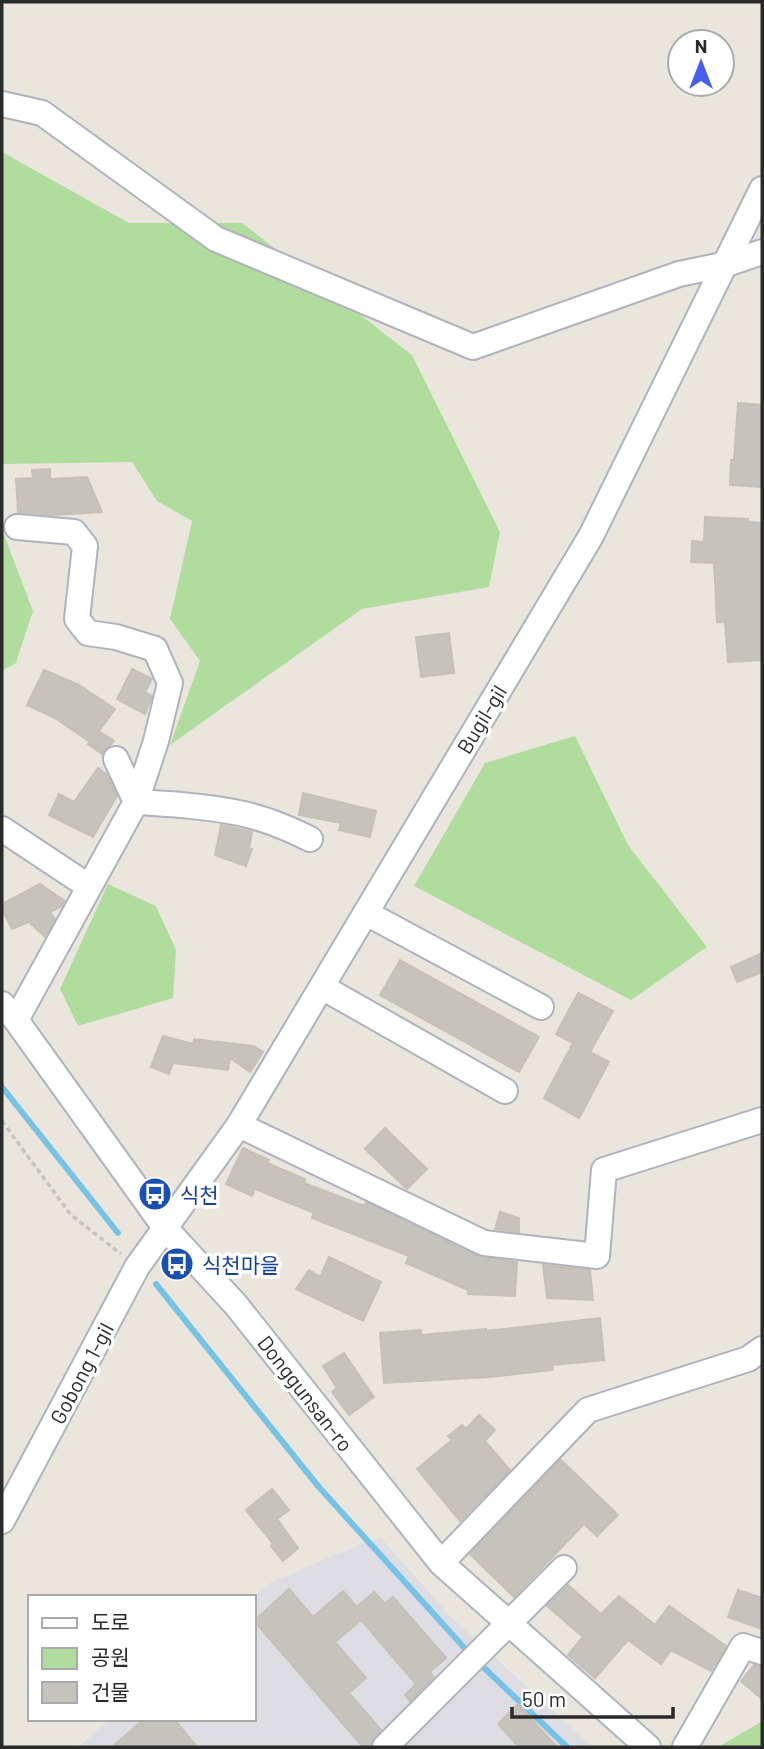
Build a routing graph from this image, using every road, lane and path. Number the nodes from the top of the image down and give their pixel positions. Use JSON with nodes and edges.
{"nodes":[{"id":1,"x":2,"y":104,"type":"edge"},
{"id":2,"x":762,"y":189,"type":"edge"},
{"id":3,"x":762,"y":252,"type":"edge"},
{"id":4,"x":727,"y":264,"type":"junction"},
{"id":5,"x":18,"y":527,"type":"dead end"},
{"id":6,"x":116,"y":760,"type":"dead end"},
{"id":7,"x":136,"y":802,"type":"junction"},
{"id":8,"x":2,"y":829,"type":"edge"},
{"id":9,"x":310,"y":839,"type":"dead end"},
{"id":10,"x":88,"y":886,"type":"junction"},
{"id":11,"x":366,"y":912,"type":"junction"},
{"id":12,"x":322,"y":987,"type":"junction"},
{"id":13,"x":541,"y":1007,"type":"dead end"},
{"id":14,"x":9,"y":1012,"type":"edge"},
{"id":15,"x":505,"y":1091,"type":"dead end"},
{"id":16,"x":762,"y":1120,"type":"edge"},
{"id":17,"x":2,"y":1121,"type":"edge"},
{"id":18,"x":240,"y":1125,"type":"junction"},
{"id":19,"x":166,"y":1229,"type":"junction"},
{"id":20,"x":138,"y":1267,"type":"junction"},
{"id":21,"x":762,"y":1349,"type":"edge"},
{"id":22,"x":2,"y":1521,"type":"edge"},
{"id":23,"x":441,"y":1563,"type":"junction"},
{"id":24,"x":564,"y":1568,"type":"dead end"},
{"id":25,"x":509,"y":1625,"type":"junction"},
{"id":26,"x":762,"y":1652,"type":"edge"},
{"id":27,"x":385,"y":1747,"type":"edge"},
{"id":28,"x":648,"y":1747,"type":"edge"},
{"id":29,"x":685,"y":1747,"type":"edge"}],
"edges":[{"from":1,"to":4,"type":"street"},
{"from":2,"to":4,"type":"street","name":"Bugil-gil"},
{"from":3,"to":4,"type":"street"},
{"from":4,"to":11,"type":"street","name":"Bugil-gil"},
{"from":5,"to":7,"type":"street"},
{"from":6,"to":7,"type":"street"},
{"from":7,"to":9,"type":"street"},
{"from":7,"to":10,"type":"street"},
{"from":8,"to":10,"type":"street"},
{"from":10,"to":14,"type":"street"},
{"from":11,"to":12,"type":"street","name":"Bugil-gil"},
{"from":11,"to":13,"type":"street"},
{"from":12,"to":15,"type":"street"},
{"from":12,"to":18,"type":"street","name":"Bugil-gil"},
{"from":14,"to":19,"type":"street","name":"Donggunsan-ro"},
{"from":16,"to":18,"type":"street"},
{"from":17,"to":20,"type":"path"},
{"from":18,"to":19,"type":"street","name":"Bugil-gil"},
{"from":19,"to":20,"type":"street","name":"Gobong 1-gil"},
{"from":19,"to":23,"type":"street","name":"Donggunsan-ro"},
{"from":20,"to":22,"type":"street","name":"Gobong 1-gil"},
{"from":21,"to":23,"type":"street"},
{"from":23,"to":25,"type":"street","name":"Donggunsan-ro"},
{"from":24,"to":25,"type":"street"},
{"from":25,"to":27,"type":"street"},
{"from":25,"to":28,"type":"street","name":"Donggunsan-ro"},
{"from":26,"to":29,"type":"street"}]}
